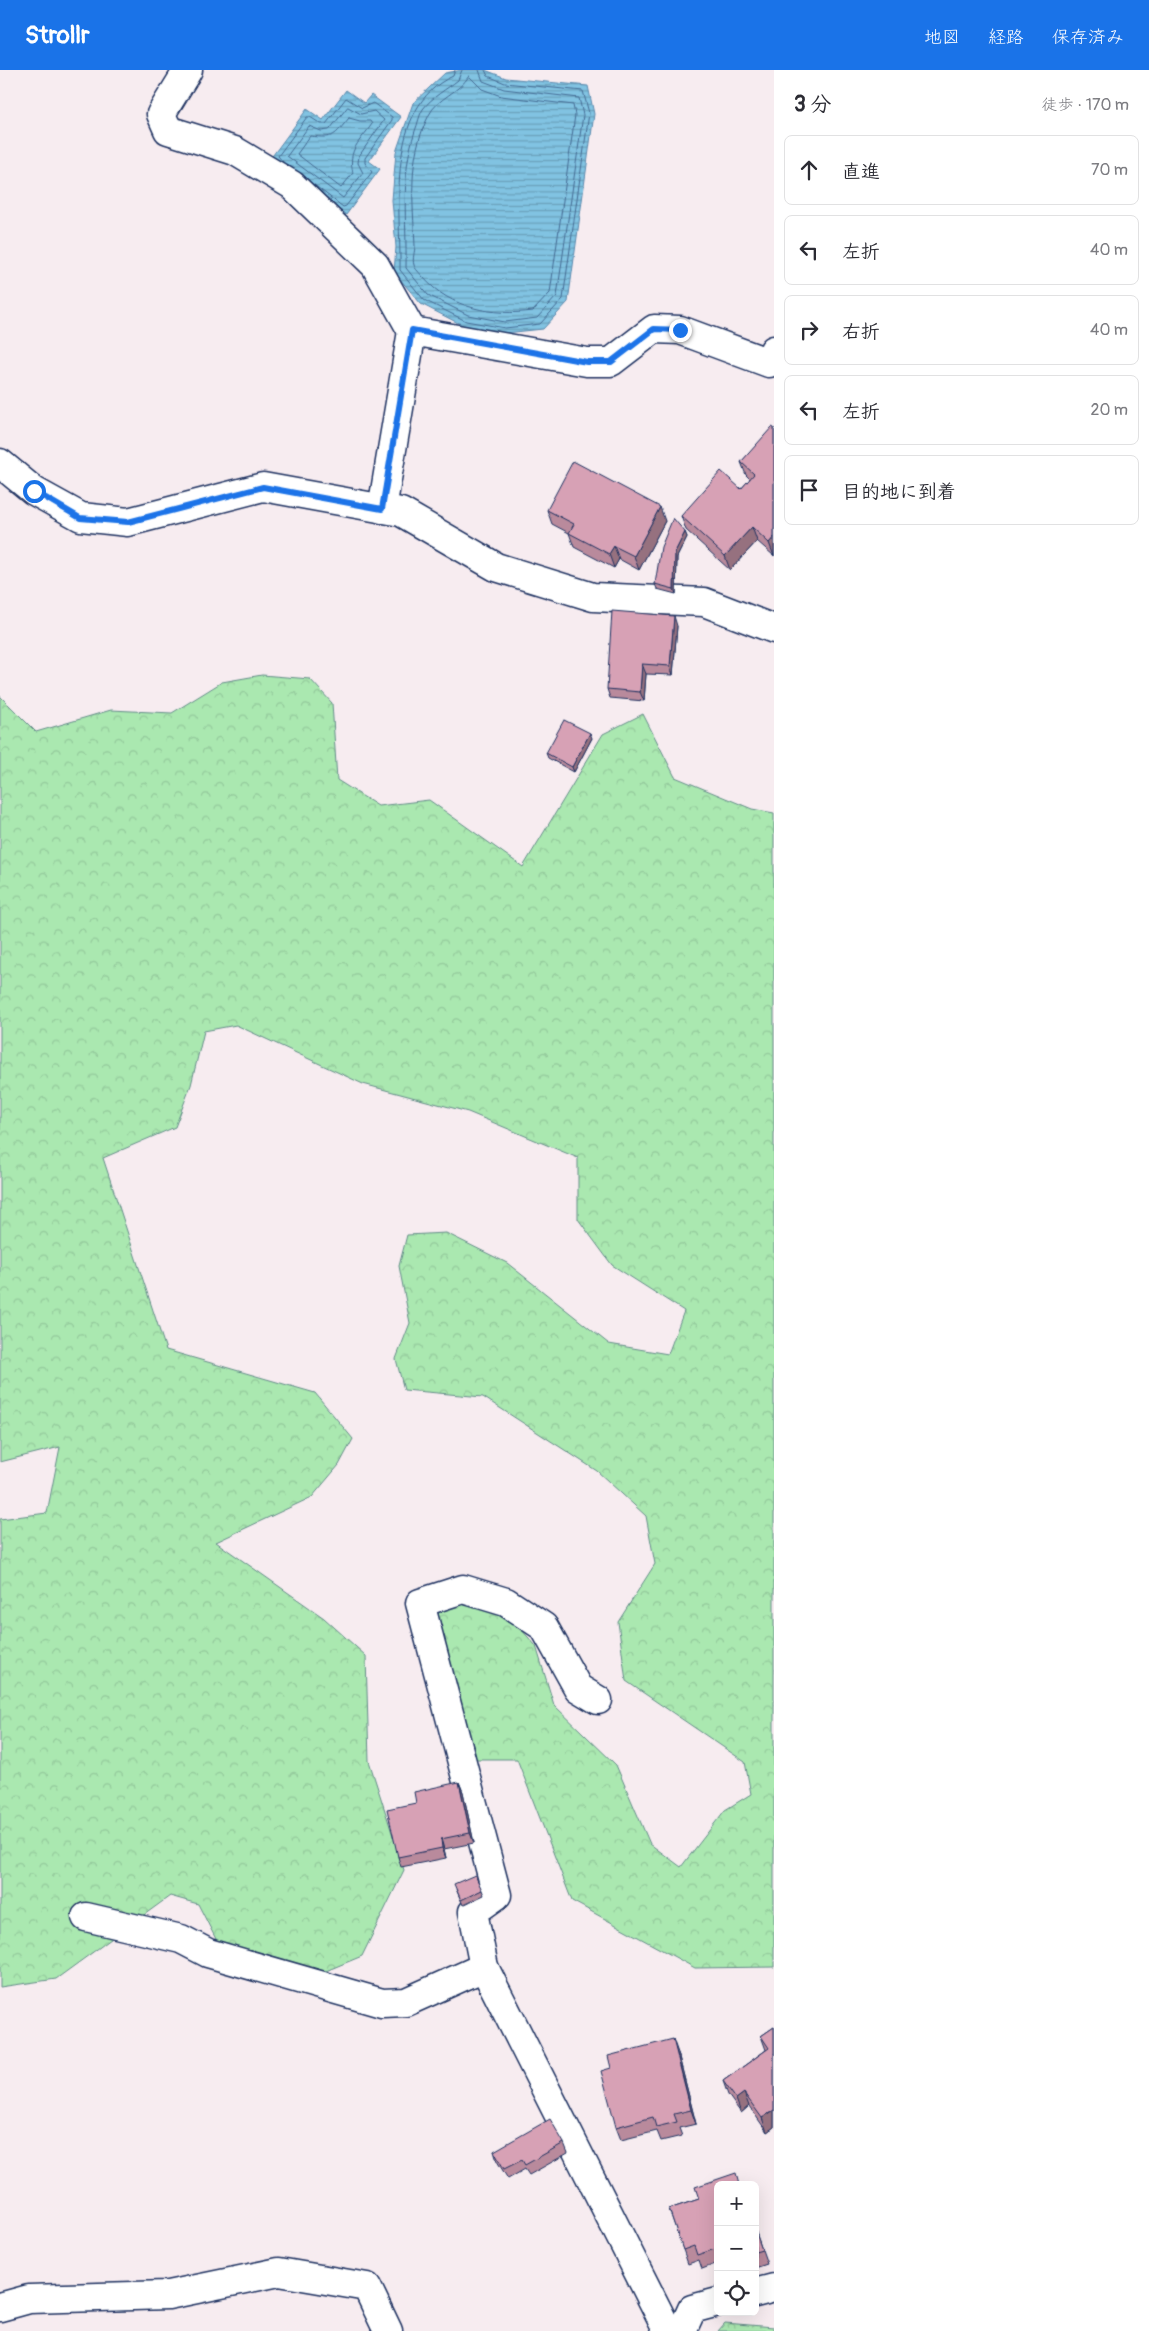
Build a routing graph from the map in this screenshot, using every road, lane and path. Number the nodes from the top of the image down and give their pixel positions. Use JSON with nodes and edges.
{"nodes":[{"id":1,"x":188,"y":70,"type":"edge"},
{"id":2,"x":412,"y":330,"type":"junction"},
{"id":3,"x":774,"y":350,"type":"edge"},
{"id":4,"x":0,"y":463,"type":"edge"},
{"id":5,"x":382,"y":509,"type":"junction"},
{"id":6,"x":774,"y":629,"type":"edge"},
{"id":7,"x":598,"y":1700,"type":"dead end"},
{"id":8,"x":86,"y":1917,"type":"dead end"},
{"id":9,"x":484,"y":1966,"type":"junction"},
{"id":10,"x":774,"y":2288,"type":"edge"},
{"id":11,"x":759,"y":2292,"type":"edge"},
{"id":12,"x":714,"y":2303,"type":"edge"},
{"id":13,"x":0,"y":2307,"type":"edge"},
{"id":14,"x":388,"y":2331,"type":"edge"},
{"id":15,"x":668,"y":2331,"type":"edge"},
{"id":16,"x":682,"y":2331,"type":"edge"}],
"edges":[{"from":1,"to":2,"type":"street"},
{"from":2,"to":3,"type":"street"},
{"from":2,"to":5,"type":"street"},
{"from":4,"to":5,"type":"street"},
{"from":5,"to":6,"type":"street"},
{"from":7,"to":9,"type":"street"},
{"from":8,"to":9,"type":"street"},
{"from":9,"to":15,"type":"street"},
{"from":10,"to":11,"type":"street"},
{"from":12,"to":16,"type":"street"},
{"from":13,"to":14,"type":"street"}]}
